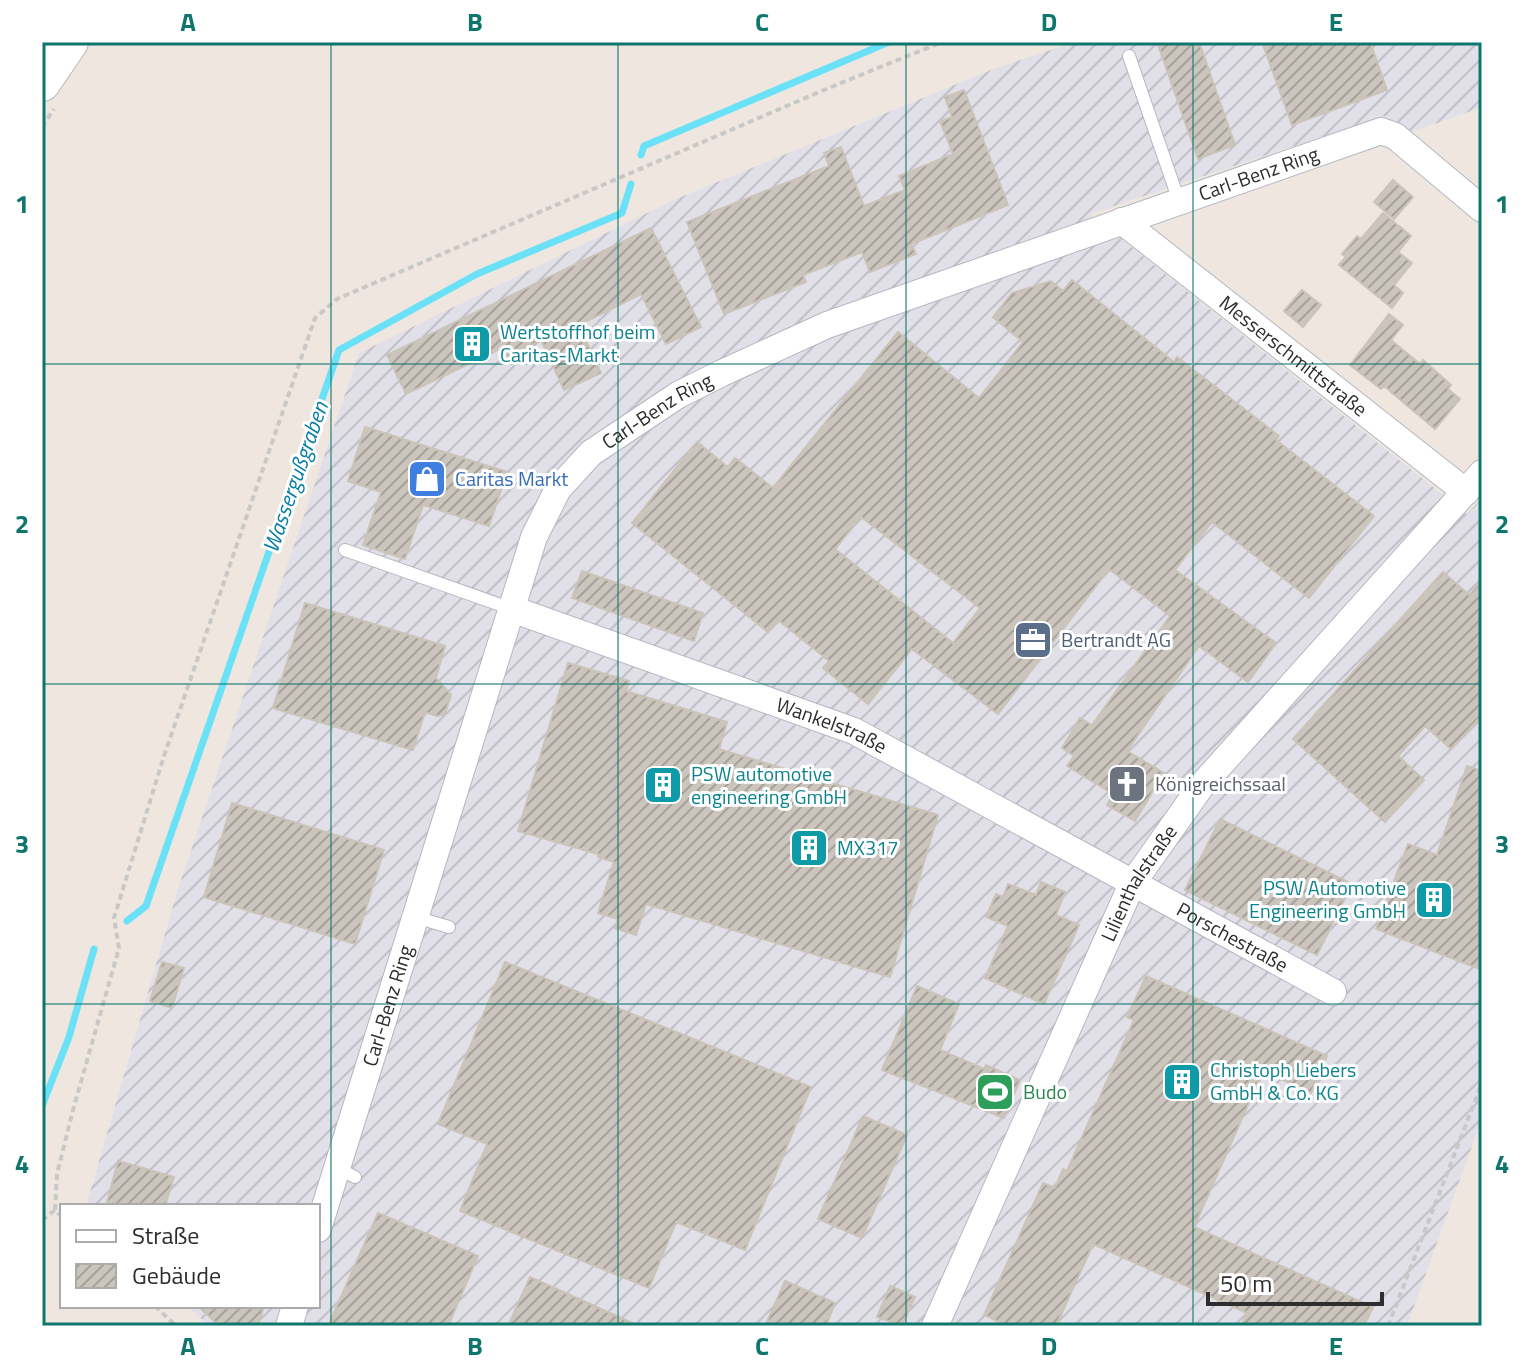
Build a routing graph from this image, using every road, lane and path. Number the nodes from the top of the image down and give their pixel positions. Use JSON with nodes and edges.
{"nodes":[{"id":1,"x":70,"y":42,"type":"edge"},
{"id":2,"x":942,"y":42,"type":"edge"},
{"id":3,"x":1129,"y":56,"type":"dead end"},
{"id":4,"x":42,"y":83,"type":"edge"},
{"id":5,"x":1179,"y":201,"type":"junction"},
{"id":6,"x":1482,"y":209,"type":"edge"},
{"id":7,"x":1122,"y":221,"type":"junction"},
{"id":8,"x":1474,"y":483,"type":"edge"},
{"id":9,"x":345,"y":550,"type":"dead end"},
{"id":10,"x":512,"y":609,"type":"junction"},
{"id":11,"x":1132,"y":884,"type":"junction"},
{"id":12,"x":415,"y":917,"type":"junction"},
{"id":13,"x":449,"y":927,"type":"dead end"},
{"id":14,"x":1333,"y":992,"type":"dead end"},
{"id":15,"x":1482,"y":1083,"type":"edge"},
{"id":16,"x":55,"y":1210,"type":"junction"},
{"id":17,"x":60,"y":1215,"type":"edge"},
{"id":18,"x":42,"y":1220,"type":"edge"},
{"id":19,"x":320,"y":1225,"type":"edge"},
{"id":20,"x":157,"y":1308,"type":"edge"},
{"id":21,"x":176,"y":1326,"type":"edge"},
{"id":22,"x":935,"y":1326,"type":"edge"},
{"id":23,"x":1388,"y":1326,"type":"edge"}],
"edges":[{"from":1,"to":4,"type":"main road"},
{"from":2,"to":16,"type":"path"},
{"from":3,"to":5,"type":"lane"},
{"from":5,"to":6,"type":"street","name":"Carl-Benz Ring"},
{"from":5,"to":7,"type":"street","name":"Carl-Benz Ring"},
{"from":7,"to":8,"type":"street","name":"Messerschmittstraße"},
{"from":7,"to":10,"type":"street","name":"Carl-Benz Ring"},
{"from":8,"to":11,"type":"street","name":"Lilienthalstraße"},
{"from":9,"to":10,"type":"lane"},
{"from":10,"to":11,"type":"street","name":"Wankelstraße"},
{"from":10,"to":12,"type":"street","name":"Carl-Benz Ring"},
{"from":11,"to":14,"type":"street","name":"Porschestraße"},
{"from":11,"to":22,"type":"street","name":"Lilienthalstraße"},
{"from":12,"to":13,"type":"lane"},
{"from":12,"to":19,"type":"street","name":"Carl-Benz Ring"},
{"from":15,"to":23,"type":"path"},
{"from":16,"to":17,"type":"path"},
{"from":16,"to":18,"type":"path"},
{"from":20,"to":21,"type":"path"}]}
